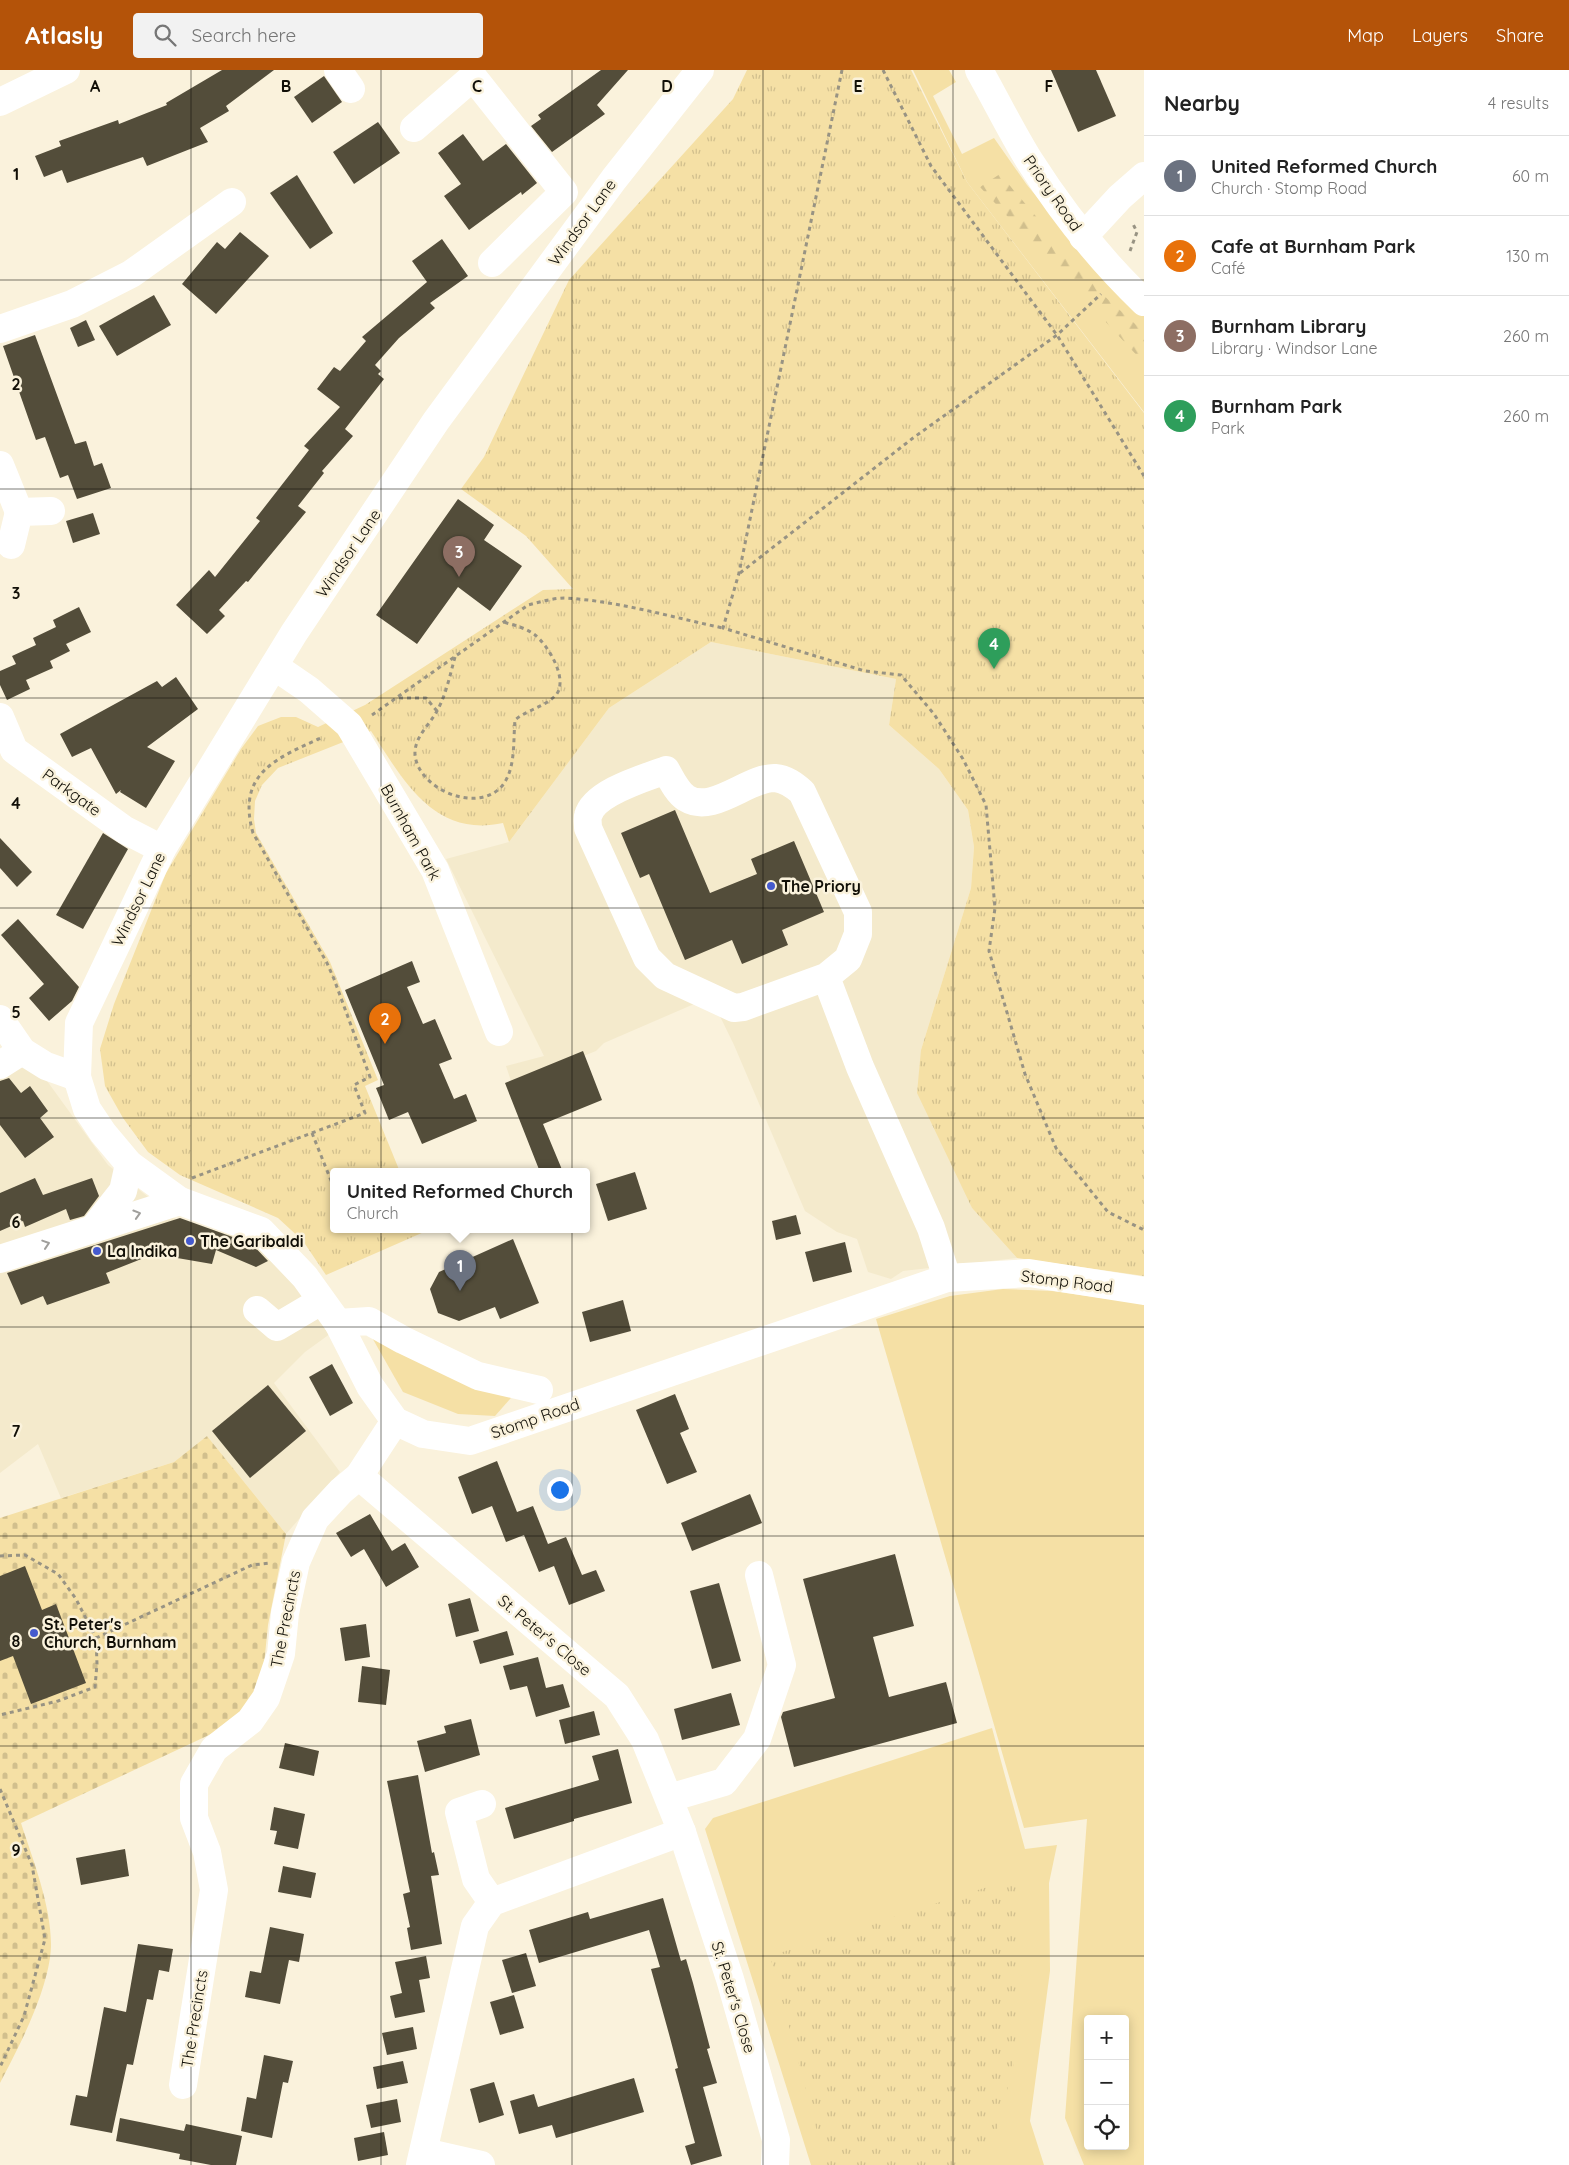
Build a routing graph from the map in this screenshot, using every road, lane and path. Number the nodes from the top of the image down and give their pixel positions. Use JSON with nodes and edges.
{"nodes":[{"id":1,"x":66,"y":70,"type":"edge"},
{"id":2,"x":700,"y":70,"type":"edge"},
{"id":3,"x":842,"y":70,"type":"edge"},
{"id":4,"x":883,"y":70,"type":"edge"},
{"id":5,"x":979,"y":70,"type":"edge"},
{"id":6,"x":0,"y":102,"type":"edge"},
{"id":7,"x":414,"y":128,"type":"dead end"},
{"id":8,"x":1144,"y":176,"type":"edge"},
{"id":9,"x":232,"y":202,"type":"dead end"},
{"id":10,"x":1083,"y":236,"type":"junction"},
{"id":11,"x":518,"y":238,"type":"junction"},
{"id":12,"x":492,"y":263,"type":"dead end"},
{"id":13,"x":547,"y":270,"type":"junction"},
{"id":14,"x":1144,"y":302,"type":"edge"},
{"id":15,"x":0,"y":329,"type":"edge"},
{"id":16,"x":1057,"y":335,"type":"junction"},
{"id":17,"x":0,"y":464,"type":"edge"},
{"id":18,"x":1144,"y":476,"type":"edge"},
{"id":19,"x":52,"y":511,"type":"dead end"},
{"id":20,"x":19,"y":512,"type":"junction"},
{"id":21,"x":11,"y":545,"type":"dead end"},
{"id":22,"x":739,"y":573,"type":"junction"},
{"id":23,"x":503,"y":622,"type":"junction"},
{"id":24,"x":722,"y":628,"type":"junction"},
{"id":25,"x":455,"y":656,"type":"junction"},
{"id":26,"x":274,"y":666,"type":"junction"},
{"id":27,"x":398,"y":698,"type":"junction"},
{"id":28,"x":437,"y":711,"type":"junction"},
{"id":29,"x":0,"y":717,"type":"edge"},
{"id":30,"x":349,"y":725,"type":"junction"},
{"id":31,"x":7,"y":758,"type":"edge"},
{"id":32,"x":162,"y":849,"type":"junction"},
{"id":33,"x":826,"y":977,"type":"junction"},
{"id":34,"x":0,"y":1018,"type":"edge"},
{"id":35,"x":499,"y":1032,"type":"dead end"},
{"id":36,"x":11,"y":1058,"type":"edge"},
{"id":37,"x":77,"y":1078,"type":"junction"},
{"id":38,"x":312,"y":1133,"type":"junction"},
{"id":39,"x":129,"y":1164,"type":"junction"},
{"id":40,"x":330,"y":1178,"type":"edge"},
{"id":41,"x":180,"y":1201,"type":"junction"},
{"id":42,"x":94,"y":1228,"type":"junction"},
{"id":43,"x":1144,"y":1230,"type":"edge"},
{"id":44,"x":0,"y":1260,"type":"edge"},
{"id":45,"x":947,"y":1278,"type":"junction"},
{"id":46,"x":1144,"y":1291,"type":"edge"},
{"id":47,"x":321,"y":1301,"type":"junction"},
{"id":48,"x":257,"y":1310,"type":"dead end"},
{"id":49,"x":338,"y":1323,"type":"junction"},
{"id":50,"x":539,"y":1390,"type":"dead end"},
{"id":51,"x":395,"y":1421,"type":"junction"},
{"id":52,"x":358,"y":1476,"type":"junction"},
{"id":53,"x":0,"y":1556,"type":"edge"},
{"id":54,"x":296,"y":1562,"type":"junction"},
{"id":55,"x":759,"y":1575,"type":"dead end"},
{"id":56,"x":96,"y":1638,"type":"junction"},
{"id":57,"x":0,"y":1715,"type":"edge"},
{"id":58,"x":0,"y":1789,"type":"edge"},
{"id":59,"x":670,"y":1798,"type":"junction"},
{"id":60,"x":482,"y":1804,"type":"dead end"},
{"id":61,"x":682,"y":1832,"type":"junction"},
{"id":62,"x":492,"y":1902,"type":"junction"},
{"id":63,"x":0,"y":2067,"type":"edge"},
{"id":64,"x":184,"y":2086,"type":"dead end"},
{"id":65,"x":422,"y":2158,"type":"edge"},
{"id":66,"x":481,"y":2165,"type":"edge"},
{"id":67,"x":775,"y":2165,"type":"edge"}],
"edges":[{"from":1,"to":6,"type":"street"},
{"from":2,"to":13,"type":"street","name":"Windsor Lane"},
{"from":3,"to":22,"type":"path"},
{"from":4,"to":16,"type":"path"},
{"from":5,"to":10,"type":"street","name":"Priory Road"},
{"from":7,"to":11,"type":"street"},
{"from":8,"to":10,"type":"street"},
{"from":9,"to":15,"type":"street"},
{"from":10,"to":14,"type":"street","name":"Priory Road"},
{"from":11,"to":12,"type":"street"},
{"from":11,"to":13,"type":"street"},
{"from":13,"to":26,"type":"street","name":"Windsor Lane"},
{"from":16,"to":18,"type":"path"},
{"from":16,"to":22,"type":"path"},
{"from":17,"to":20,"type":"street"},
{"from":19,"to":20,"type":"street"},
{"from":20,"to":21,"type":"street"},
{"from":22,"to":24,"type":"path"},
{"from":23,"to":24,"type":"path"},
{"from":23,"to":25,"type":"path"},
{"from":23,"to":28,"type":"path"},
{"from":24,"to":43,"type":"path"},
{"from":25,"to":27,"type":"path"},
{"from":25,"to":28,"type":"path"},
{"from":26,"to":30,"type":"street","name":"Burnham Park"},
{"from":26,"to":32,"type":"street","name":"Windsor Lane"},
{"from":27,"to":28,"type":"path"},
{"from":27,"to":30,"type":"path"},
{"from":29,"to":31,"type":"street","name":"Parkgate"},
{"from":30,"to":35,"type":"street","name":"Burnham Park"},
{"from":30,"to":38,"type":"path"},
{"from":31,"to":32,"type":"street","name":"Parkgate"},
{"from":32,"to":37,"type":"street","name":"Windsor Lane"},
{"from":33,"to":33,"type":"street"},
{"from":33,"to":45,"type":"street"},
{"from":34,"to":36,"type":"street"},
{"from":36,"to":37,"type":"street"},
{"from":37,"to":39,"type":"street","name":"Stomp Road"},
{"from":38,"to":40,"type":"path"},
{"from":38,"to":41,"type":"path"},
{"from":39,"to":41,"type":"street","name":"Stomp Road"},
{"from":39,"to":42,"type":"street"},
{"from":42,"to":41,"type":"street","one_way":true},
{"from":41,"to":47,"type":"street","name":"Stomp Road"},
{"from":44,"to":42,"type":"street","one_way":true},
{"from":45,"to":46,"type":"street","name":"Stomp Road"},
{"from":45,"to":51,"type":"street","name":"Stomp Road"},
{"from":47,"to":48,"type":"street"},
{"from":47,"to":49,"type":"street","name":"Stomp Road"},
{"from":49,"to":50,"type":"street"},
{"from":49,"to":51,"type":"street","name":"Stomp Road"},
{"from":51,"to":52,"type":"street","name":"The Precincts"},
{"from":52,"to":54,"type":"street","name":"The Precincts"},
{"from":52,"to":59,"type":"street","name":"St. Peter's Close"},
{"from":53,"to":56,"type":"path"},
{"from":54,"to":56,"type":"path"},
{"from":54,"to":64,"type":"street","name":"The Precincts"},
{"from":55,"to":59,"type":"street"},
{"from":56,"to":57,"type":"path"},
{"from":58,"to":63,"type":"path"},
{"from":59,"to":61,"type":"street","name":"St. Peter's Close"},
{"from":60,"to":62,"type":"street"},
{"from":61,"to":62,"type":"street"},
{"from":61,"to":67,"type":"street","name":"St. Peter's Close"},
{"from":62,"to":65,"type":"street"},
{"from":65,"to":66,"type":"street"}]}
